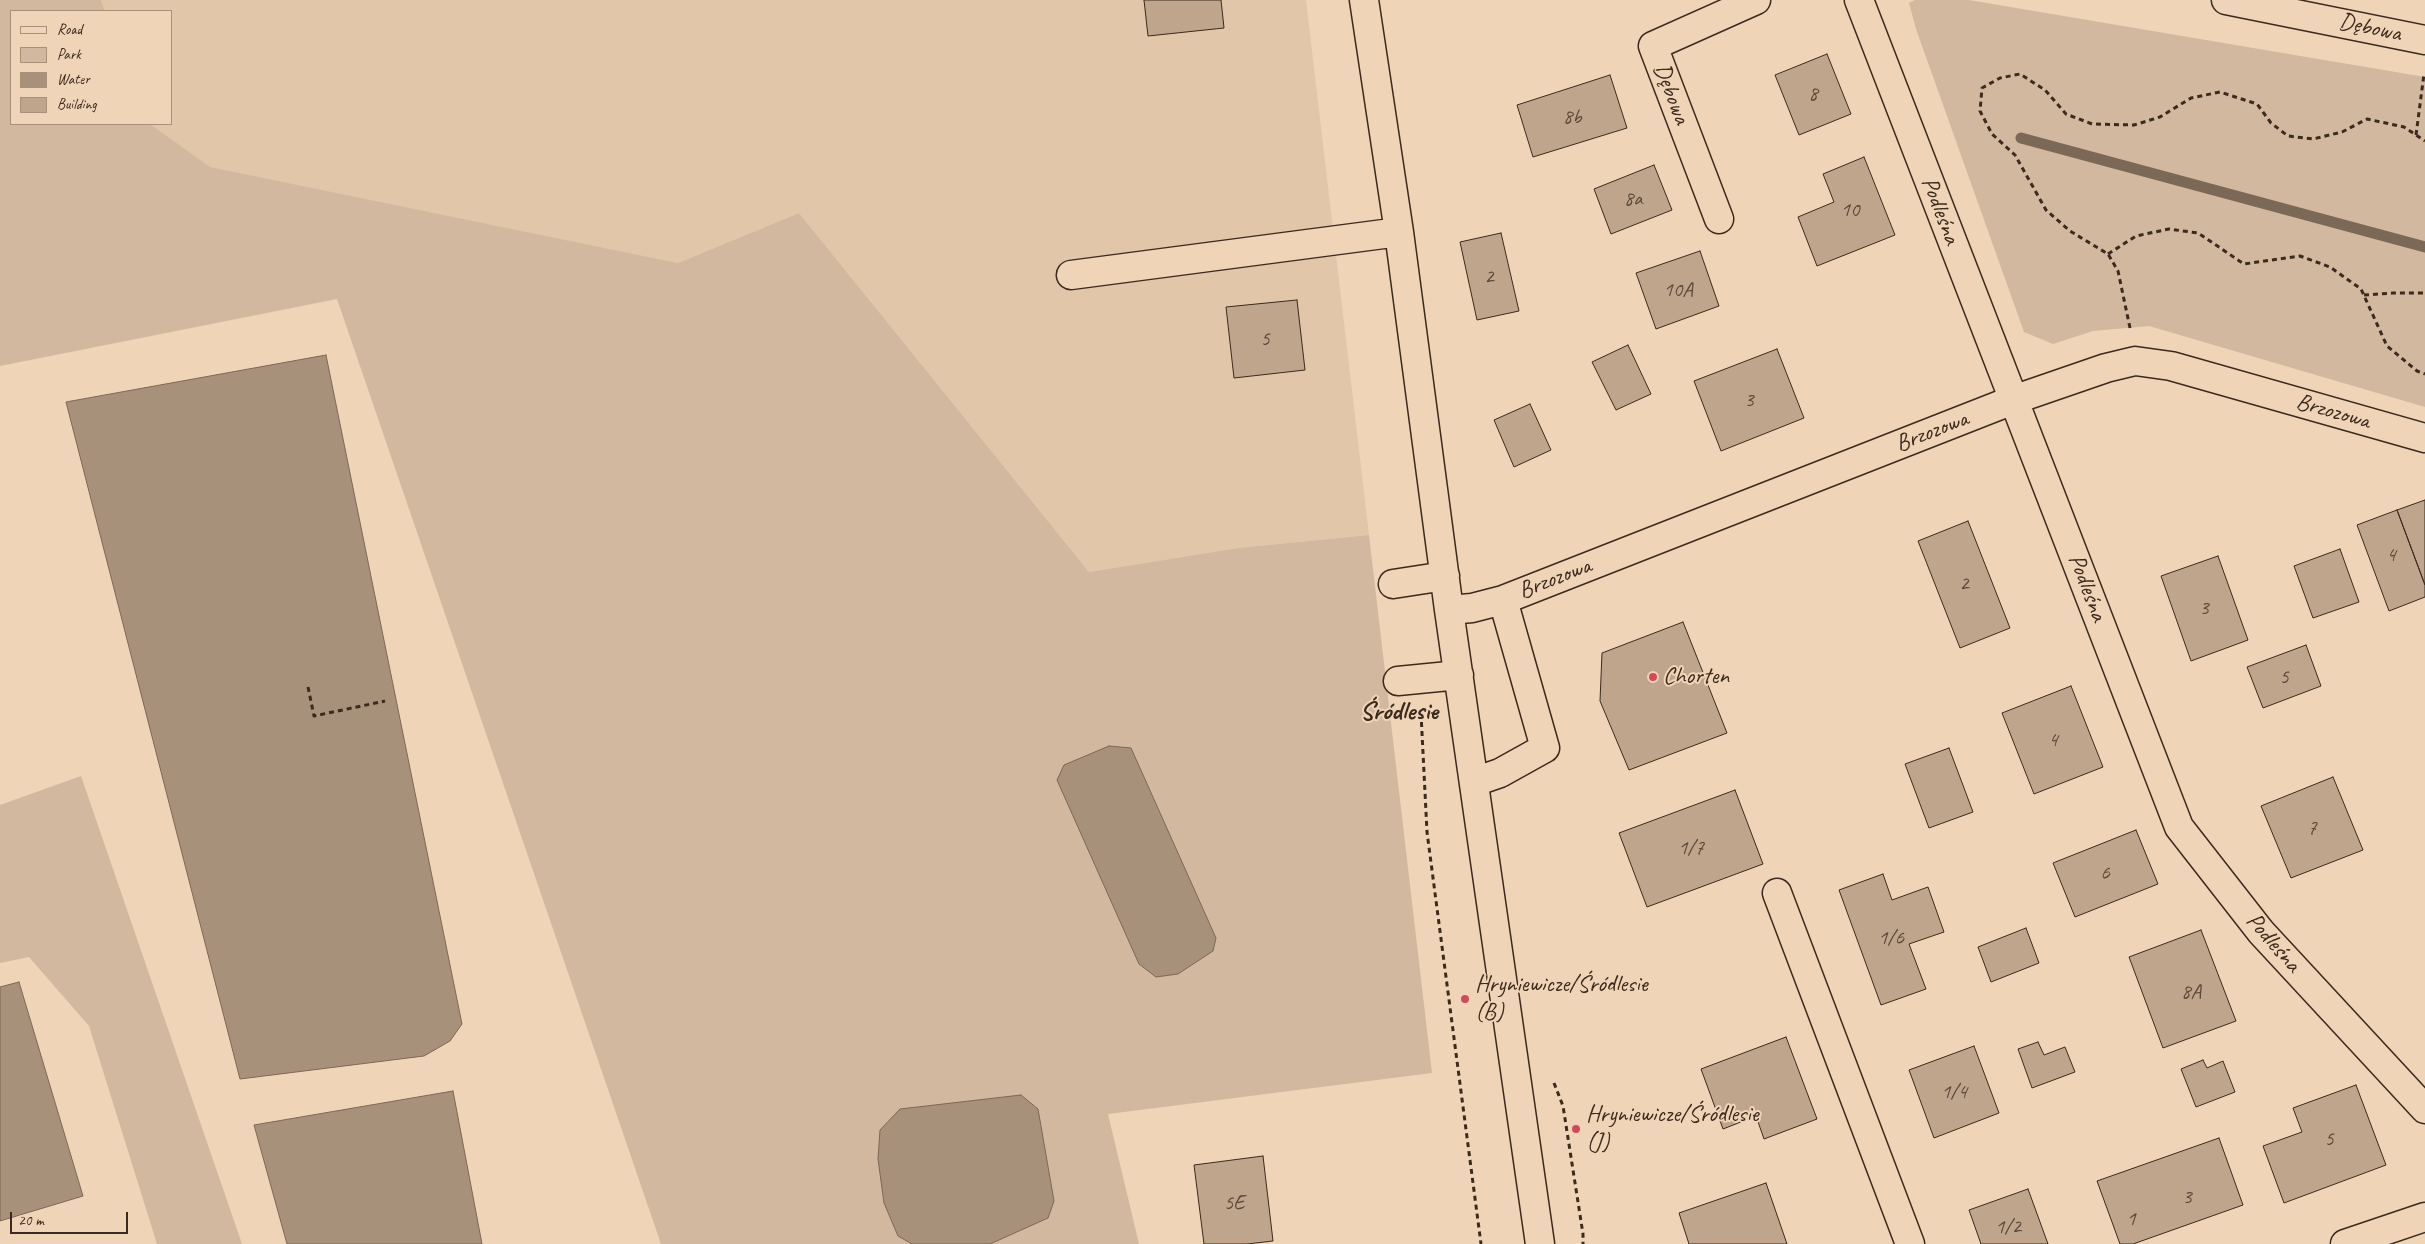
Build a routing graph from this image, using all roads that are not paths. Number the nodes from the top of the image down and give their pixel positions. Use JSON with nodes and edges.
{"nodes":[{"id":1,"x":1364,"y":0,"type":"edge"},
{"id":2,"x":1756,"y":0,"type":"edge"},
{"id":3,"x":1859,"y":0,"type":"edge"},
{"id":4,"x":2226,"y":0,"type":"edge"},
{"id":5,"x":2315,"y":8,"type":"edge"},
{"id":6,"x":2425,"y":40,"type":"edge"},
{"id":7,"x":1719,"y":219,"type":"dead end"},
{"id":8,"x":1399,"y":232,"type":"junction"},
{"id":9,"x":1071,"y":275,"type":"dead end"},
{"id":10,"x":2013,"y":400,"type":"junction"},
{"id":11,"x":2425,"y":438,"type":"edge"},
{"id":12,"x":1444,"y":576,"type":"junction"},
{"id":13,"x":1393,"y":584,"type":"dead end"},
{"id":14,"x":1502,"y":600,"type":"junction"},
{"id":15,"x":1449,"y":610,"type":"junction"},
{"id":16,"x":1459,"y":675,"type":"junction"},
{"id":17,"x":1409,"y":680,"type":"road end"},
{"id":18,"x":1474,"y":782,"type":"junction"},
{"id":19,"x":1777,"y":893,"type":"dead end"},
{"id":20,"x":2425,"y":1109,"type":"edge"},
{"id":21,"x":2425,"y":1217,"type":"edge"},
{"id":22,"x":1540,"y":1244,"type":"edge"},
{"id":23,"x":1910,"y":1244,"type":"edge"},
{"id":24,"x":2345,"y":1244,"type":"edge"}],
"edges":[{"from":1,"to":8,"type":"street"},
{"from":2,"to":7,"type":"street","name":"Dębowa"},
{"from":3,"to":10,"type":"street","name":"Podleśna"},
{"from":4,"to":5,"type":"street","name":"Dębowa"},
{"from":5,"to":6,"type":"street","name":"Dębowa"},
{"from":8,"to":9,"type":"street"},
{"from":8,"to":12,"type":"street"},
{"from":10,"to":11,"type":"street","name":"Brzozowa"},
{"from":10,"to":14,"type":"street","name":"Brzozowa"},
{"from":10,"to":20,"type":"street","name":"Podleśna"},
{"from":12,"to":13,"type":"street"},
{"from":12,"to":15,"type":"street"},
{"from":14,"to":15,"type":"street","name":"Brzozowa"},
{"from":14,"to":18,"type":"street"},
{"from":15,"to":16,"type":"street"},
{"from":16,"to":17,"type":"street"},
{"from":16,"to":18,"type":"street"},
{"from":18,"to":22,"type":"street"},
{"from":19,"to":23,"type":"street"},
{"from":21,"to":24,"type":"street"}]}
